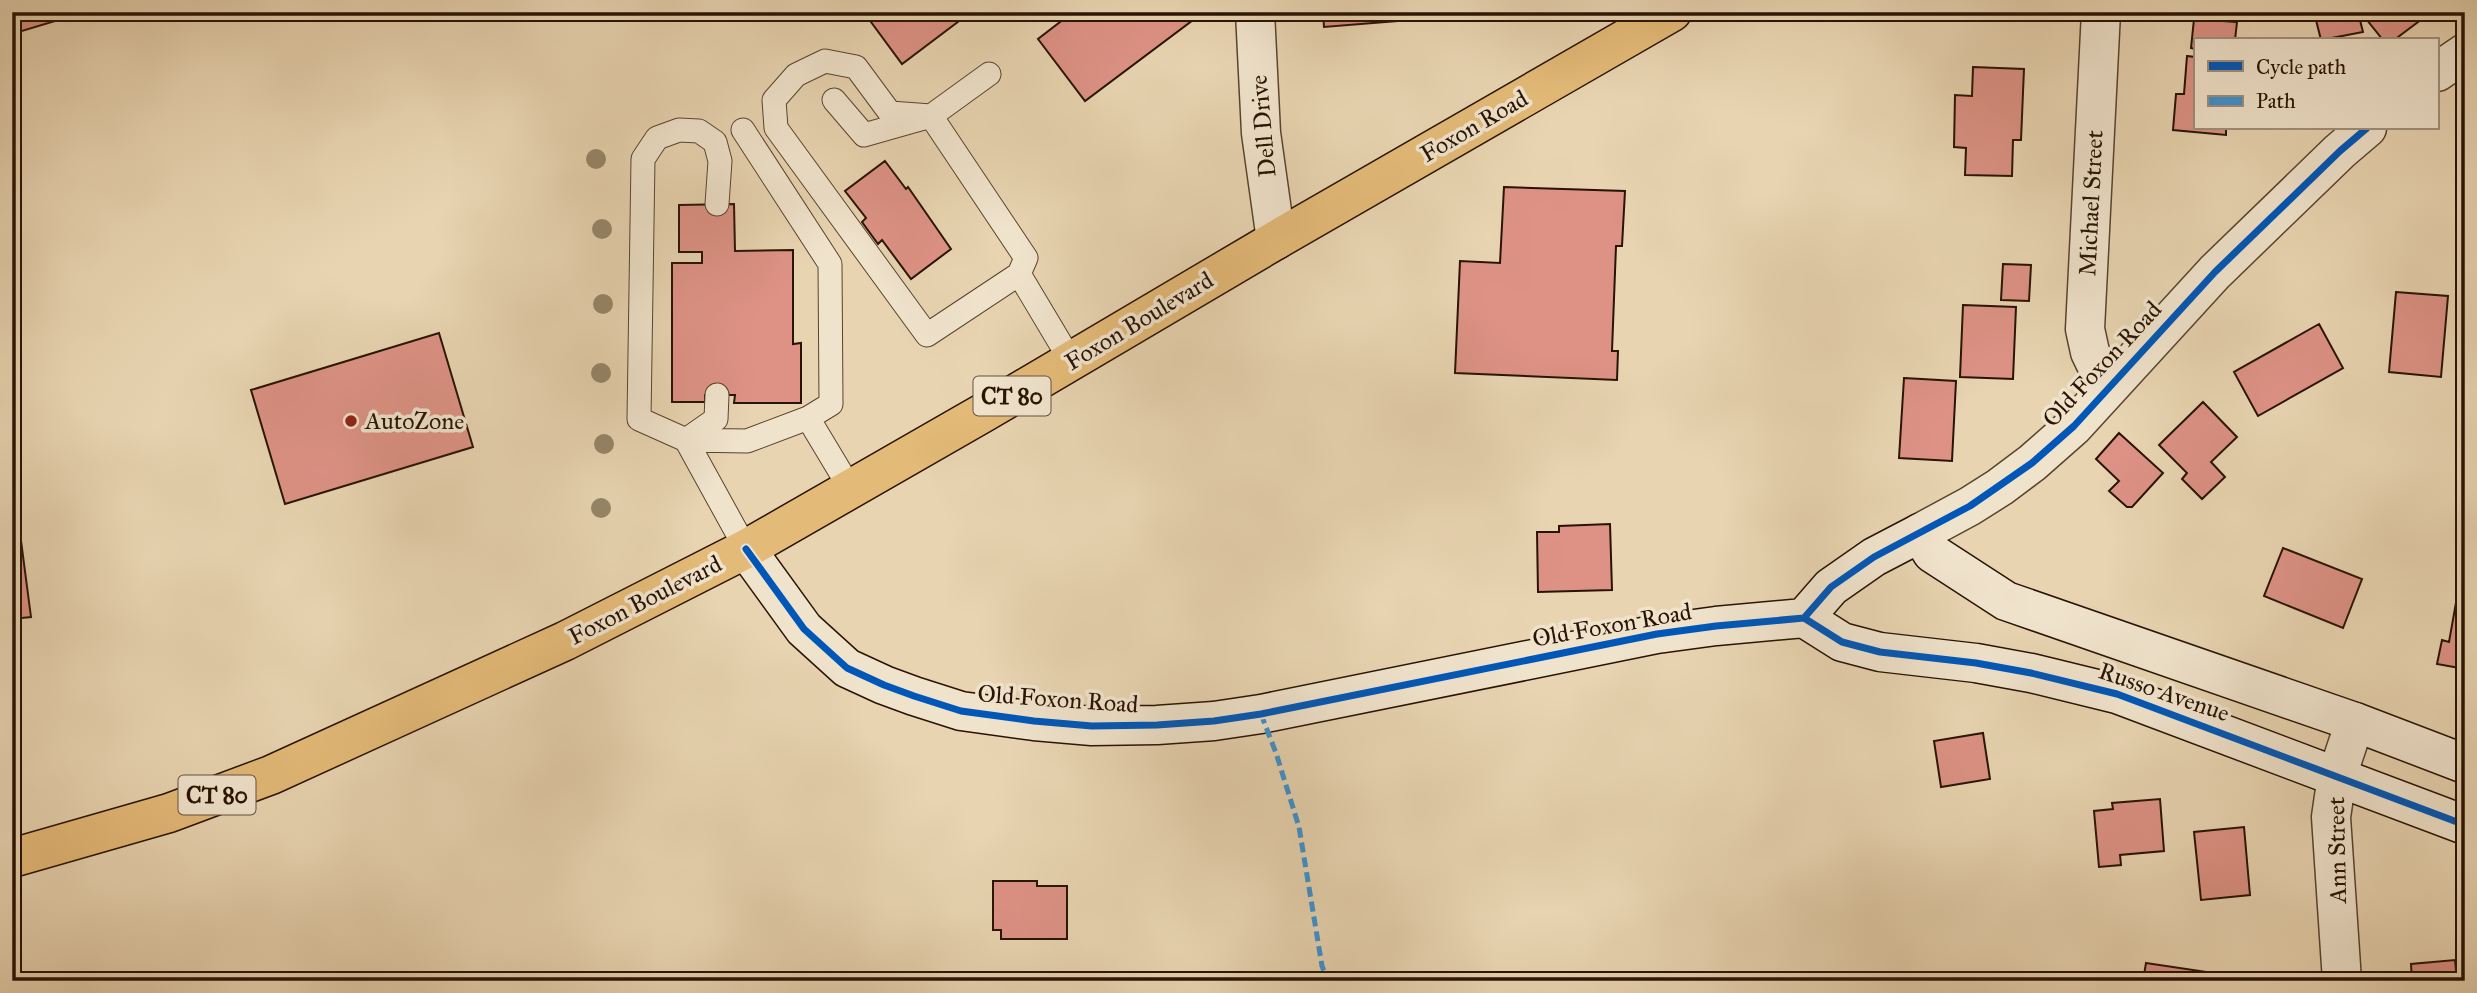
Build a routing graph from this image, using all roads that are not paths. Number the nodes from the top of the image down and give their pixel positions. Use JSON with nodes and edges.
{"nodes":[{"id":1,"x":1255,"y":12,"type":"edge"},
{"id":2,"x":1672,"y":12,"type":"edge"},
{"id":3,"x":2101,"y":12,"type":"edge"},
{"id":4,"x":2465,"y":53,"type":"edge"},
{"id":5,"x":2438,"y":71,"type":"edge"},
{"id":6,"x":989,"y":74,"type":"dead end"},
{"id":7,"x":834,"y":100,"type":"dead end"},
{"id":8,"x":931,"y":116,"type":"junction"},
{"id":9,"x":743,"y":130,"type":"dead end"},
{"id":10,"x":2365,"y":130,"type":"edge"},
{"id":11,"x":718,"y":204,"type":"dead end"},
{"id":12,"x":1276,"y":240,"type":"junction"},
{"id":13,"x":1019,"y":274,"type":"junction"},
{"id":14,"x":1071,"y":361,"type":"junction"},
{"id":15,"x":2108,"y":389,"type":"junction"},
{"id":16,"x":717,"y":395,"type":"dead end"},
{"id":17,"x":808,"y":418,"type":"junction"},
{"id":18,"x":685,"y":440,"type":"junction"},
{"id":19,"x":850,"y":488,"type":"junction"},
{"id":20,"x":1920,"y":533,"type":"junction"},
{"id":21,"x":746,"y":549,"type":"junction"},
{"id":22,"x":1804,"y":618,"type":"junction"},
{"id":23,"x":2355,"y":722,"type":"junction"},
{"id":24,"x":2465,"y":764,"type":"edge"},
{"id":25,"x":2337,"y":776,"type":"junction"},
{"id":26,"x":2465,"y":825,"type":"edge"},
{"id":27,"x":12,"y":858,"type":"edge"},
{"id":28,"x":2342,"y":981,"type":"edge"}],
"edges":[{"from":1,"to":12,"type":"street","name":"Dell Drive"},
{"from":2,"to":12,"type":"main road","name":"Foxon Road","number":"CT 80"},
{"from":3,"to":15,"type":"street","name":"Michael Street"},
{"from":4,"to":5,"type":"street"},
{"from":6,"to":8,"type":"lane"},
{"from":7,"to":8,"type":"lane"},
{"from":8,"to":13,"type":"lane"},
{"from":8,"to":13,"type":"lane"},
{"from":9,"to":17,"type":"lane"},
{"from":10,"to":15,"type":"street","name":"Old Foxon Road"},
{"from":11,"to":18,"type":"lane"},
{"from":12,"to":14,"type":"main road","name":"Foxon Boulevard","number":"CT 80"},
{"from":13,"to":14,"type":"lane"},
{"from":14,"to":19,"type":"main road","name":"Foxon Boulevard","number":"CT 80"},
{"from":15,"to":20,"type":"street","name":"Old Foxon Road"},
{"from":16,"to":18,"type":"lane"},
{"from":17,"to":18,"type":"lane"},
{"from":17,"to":19,"type":"lane"},
{"from":18,"to":21,"type":"lane"},
{"from":19,"to":21,"type":"main road","name":"Foxon Boulevard","number":"CT 80"},
{"from":20,"to":22,"type":"street","name":"Old Foxon Road"},
{"from":20,"to":23,"type":"street","name":"Russo Avenue"},
{"from":21,"to":22,"type":"street","name":"Old Foxon Road"},
{"from":21,"to":27,"type":"main road","name":"Foxon Boulevard","number":"CT 80"},
{"from":22,"to":25,"type":"street","name":"Russo Avenue"},
{"from":23,"to":24,"type":"street","name":"Russo Avenue"},
{"from":23,"to":25,"type":"street","name":"Ann Street"},
{"from":25,"to":26,"type":"street","name":"Russo Avenue"},
{"from":25,"to":28,"type":"street","name":"Ann Street"}]}
